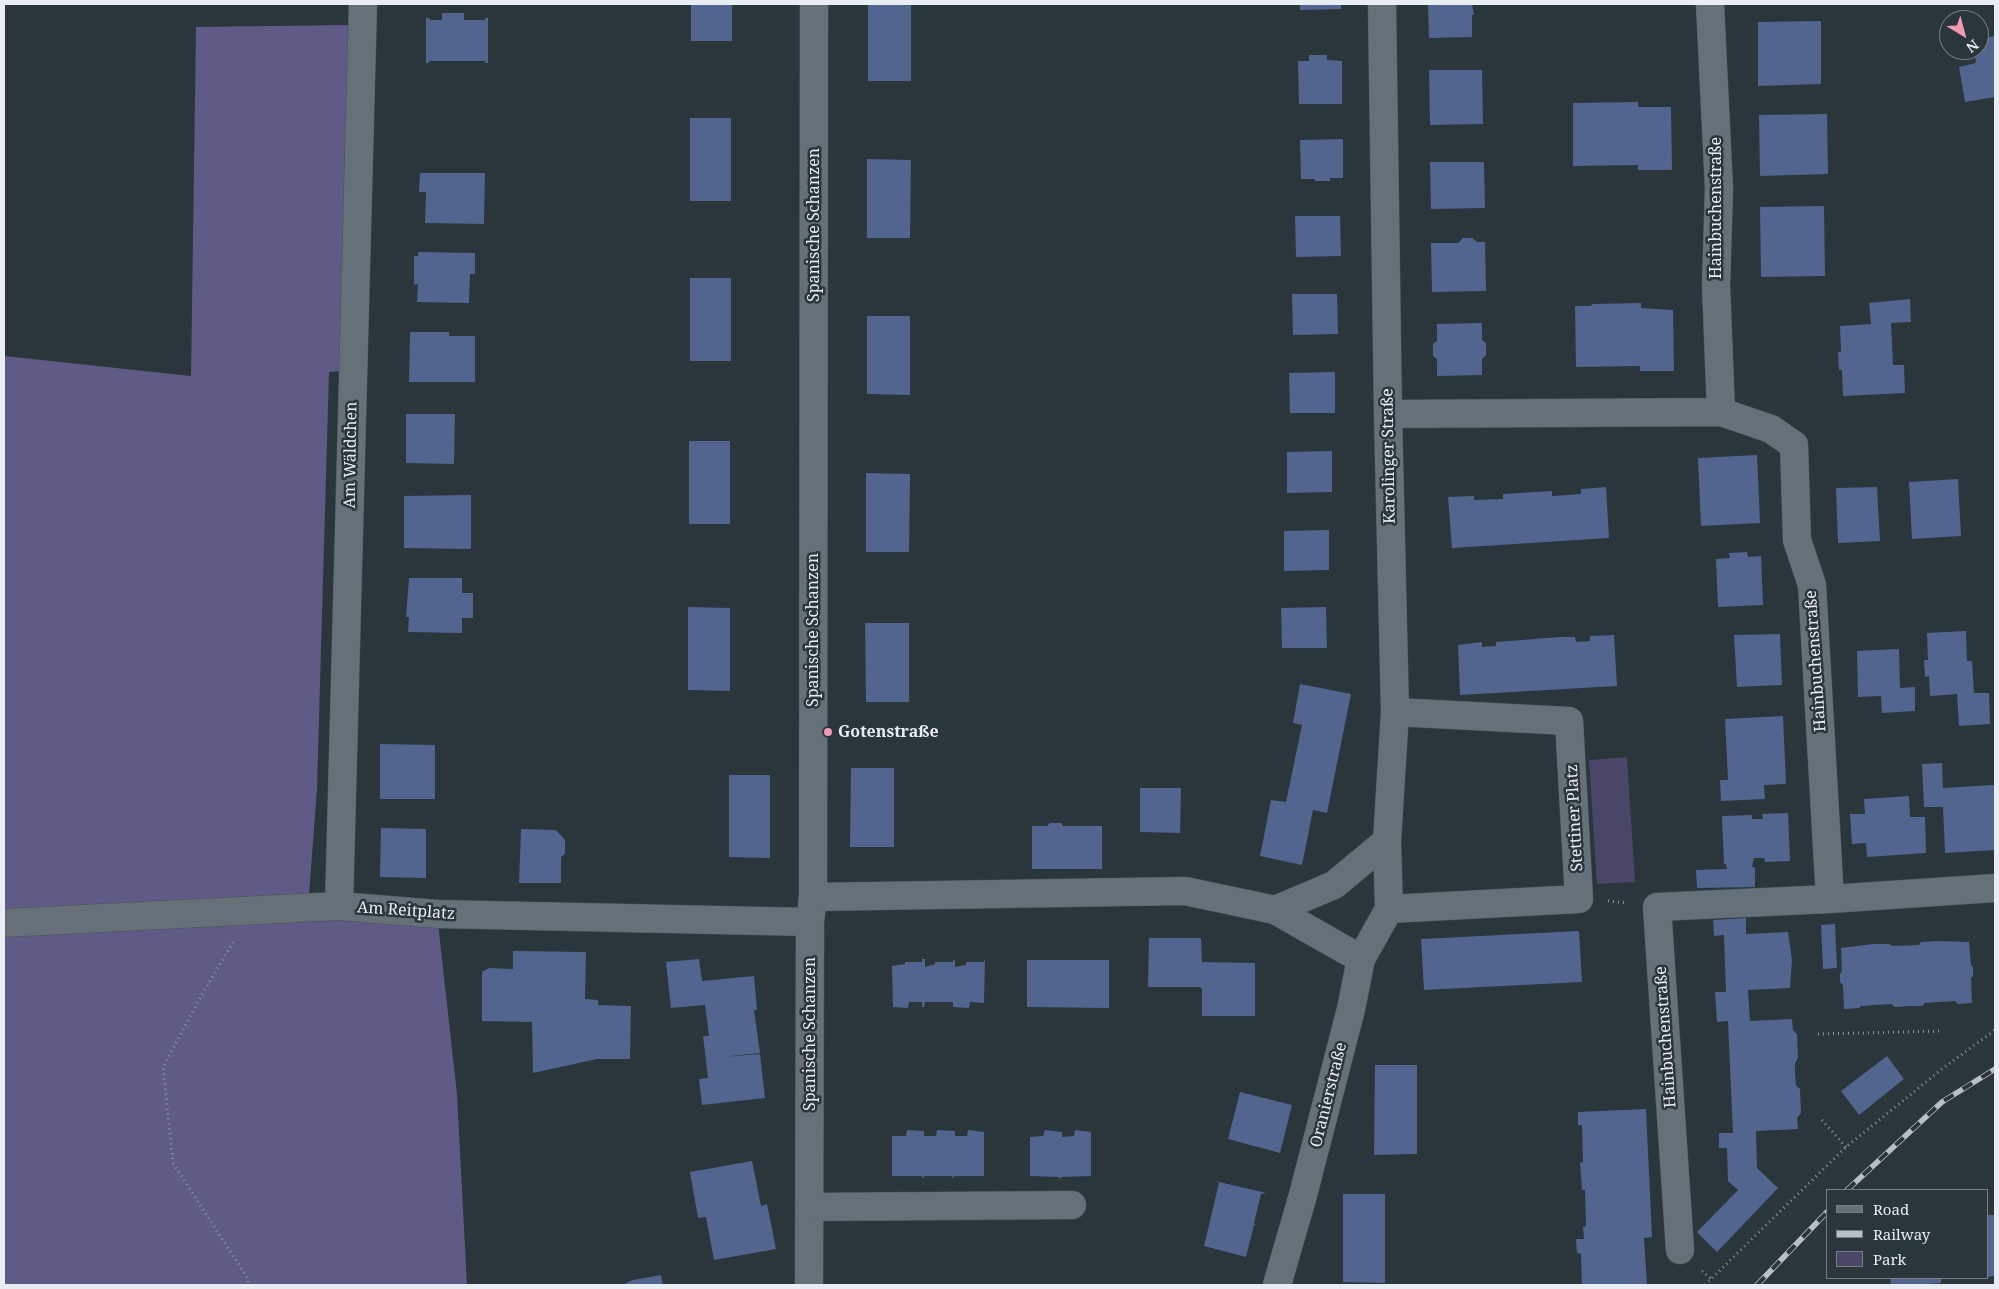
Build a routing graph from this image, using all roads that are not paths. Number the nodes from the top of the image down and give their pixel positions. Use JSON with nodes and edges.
{"nodes":[{"id":1,"x":363,"y":4,"type":"edge"},
{"id":2,"x":814,"y":4,"type":"edge"},
{"id":3,"x":1382,"y":4,"type":"edge"},
{"id":4,"x":1710,"y":4,"type":"edge"},
{"id":5,"x":1721,"y":412,"type":"junction"},
{"id":6,"x":1388,"y":414,"type":"junction"},
{"id":7,"x":1395,"y":712,"type":"junction"},
{"id":8,"x":1387,"y":841,"type":"junction"},
{"id":9,"x":1995,"y":888,"type":"edge"},
{"id":10,"x":1830,"y":899,"type":"junction"},
{"id":11,"x":339,"y":906,"type":"junction"},
{"id":12,"x":1389,"y":909,"type":"junction"},
{"id":13,"x":811,"y":910,"type":"junction"},
{"id":14,"x":1275,"y":910,"type":"junction"},
{"id":15,"x":4,"y":923,"type":"edge"},
{"id":16,"x":1361,"y":959,"type":"junction"},
{"id":17,"x":1072,"y":1205,"type":"dead end"},
{"id":18,"x":809,"y":1207,"type":"junction"},
{"id":19,"x":1680,"y":1250,"type":"dead end"},
{"id":20,"x":809,"y":1285,"type":"edge"},
{"id":21,"x":1277,"y":1285,"type":"edge"}],
"edges":[{"from":1,"to":11,"type":"street","name":"Am Wäldchen"},
{"from":2,"to":13,"type":"street","name":"Spanische Schanzen"},
{"from":3,"to":6,"type":"street","name":"Karolinger Straße"},
{"from":4,"to":5,"type":"street","name":"Hainbuchenstraße"},
{"from":5,"to":6,"type":"street","name":"Hainbuchenstraße"},
{"from":5,"to":10,"type":"street","name":"Hainbuchenstraße"},
{"from":6,"to":7,"type":"street","name":"Karolinger Straße"},
{"from":7,"to":8,"type":"street","name":"Karolinger Straße"},
{"from":7,"to":12,"type":"street","name":"Stettiner Platz"},
{"from":8,"to":12,"type":"street","name":"Karolinger Straße"},
{"from":8,"to":14,"type":"street"},
{"from":9,"to":10,"type":"street"},
{"from":10,"to":19,"type":"street","name":"Hainbuchenstraße"},
{"from":11,"to":13,"type":"street","name":"Am Reitplatz"},
{"from":11,"to":15,"type":"street","name":"Am Reitplatz"},
{"from":12,"to":16,"type":"street","name":"Oranierstraße"},
{"from":13,"to":14,"type":"street"},
{"from":13,"to":18,"type":"street","name":"Spanische Schanzen"},
{"from":14,"to":16,"type":"street"},
{"from":16,"to":21,"type":"street","name":"Oranierstraße"},
{"from":17,"to":18,"type":"street"},
{"from":18,"to":20,"type":"street","name":"Spanische Schanzen"}]}
